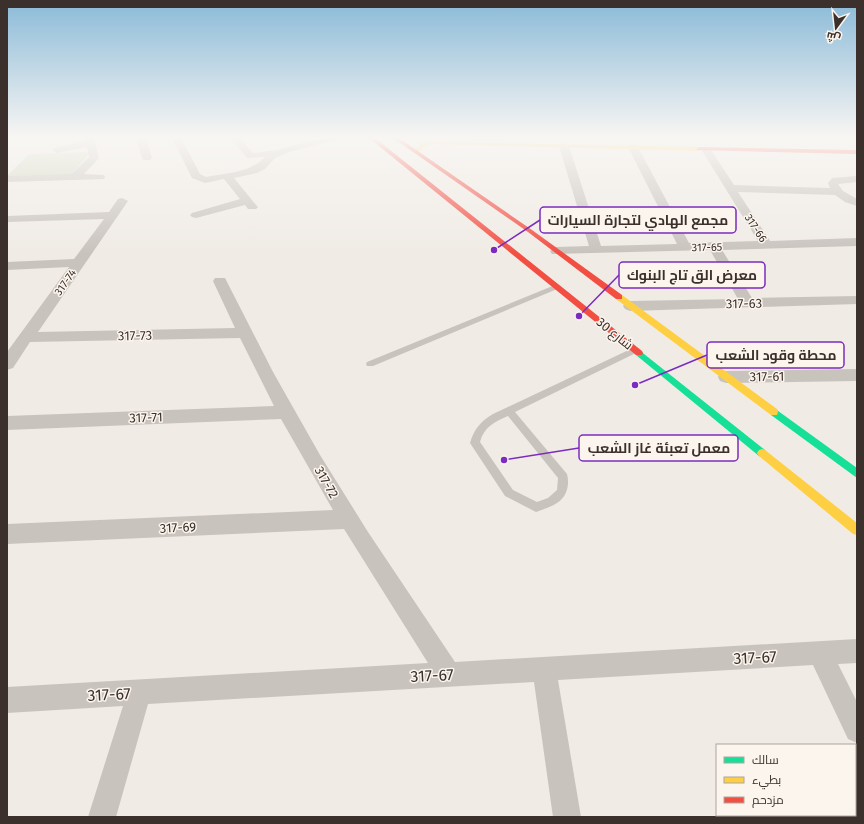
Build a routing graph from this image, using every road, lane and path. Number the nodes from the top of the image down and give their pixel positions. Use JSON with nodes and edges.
{"nodes":[{"id":1,"x":198,"y":176,"type":"edge"},
{"id":2,"x":225,"y":176,"type":"edge"},
{"id":3,"x":227,"y":176,"type":"edge"},
{"id":4,"x":423,"y":176,"type":"edge"},
{"id":5,"x":450,"y":176,"type":"edge"},
{"id":6,"x":573,"y":176,"type":"edge"},
{"id":7,"x":648,"y":176,"type":"edge"},
{"id":8,"x":723,"y":176,"type":"edge"},
{"id":9,"x":75,"y":177,"type":"joint"},
{"id":10,"x":100,"y":177,"type":"dead end"},
{"id":11,"x":7,"y":179,"type":"edge"},
{"id":12,"x":857,"y":179,"type":"edge"},
{"id":13,"x":730,"y":188,"type":"junction"},
{"id":14,"x":838,"y":192,"type":"junction"},
{"id":15,"x":122,"y":201,"type":"dead end"},
{"id":16,"x":857,"y":203,"type":"edge"},
{"id":17,"x":112,"y":215,"type":"junction"},
{"id":18,"x":196,"y":215,"type":"dead end"},
{"id":19,"x":7,"y":219,"type":"edge"},
{"id":20,"x":530,"y":231,"type":"junction"},
{"id":21,"x":508,"y":239,"type":"junction"},
{"id":22,"x":857,"y":242,"type":"edge"},
{"id":23,"x":768,"y":246,"type":"junction"},
{"id":24,"x":685,"y":247,"type":"junction"},
{"id":25,"x":714,"y":247,"type":"junction"},
{"id":26,"x":596,"y":250,"type":"junction"},
{"id":27,"x":556,"y":251,"type":"junction"},
{"id":28,"x":78,"y":263,"type":"junction"},
{"id":29,"x":7,"y":266,"type":"edge"},
{"id":30,"x":220,"y":281,"type":"dead end"},
{"id":31,"x":558,"y":288,"type":"junction"},
{"id":32,"x":857,"y":300,"type":"edge"},
{"id":33,"x":748,"y":303,"type":"junction"},
{"id":34,"x":630,"y":306,"type":"junction"},
{"id":35,"x":245,"y":334,"type":"junction"},
{"id":36,"x":26,"y":337,"type":"junction"},
{"id":37,"x":635,"y":350,"type":"junction"},
{"id":38,"x":7,"y":364,"type":"edge"},
{"id":39,"x":370,"y":364,"type":"dead end"},
{"id":40,"x":857,"y":375,"type":"edge"},
{"id":41,"x":726,"y":377,"type":"junction"},
{"id":42,"x":508,"y":411,"type":"junction"},
{"id":43,"x":286,"y":412,"type":"junction"},
{"id":44,"x":7,"y":423,"type":"edge"},
{"id":45,"x":857,"y":474,"type":"edge"},
{"id":46,"x":349,"y":519,"type":"junction"},
{"id":47,"x":857,"y":530,"type":"edge"},
{"id":48,"x":9,"y":538,"type":"edge"},
{"id":49,"x":857,"y":651,"type":"edge"},
{"id":50,"x":820,"y":653,"type":"junction"},
{"id":51,"x":544,"y":670,"type":"junction"},
{"id":52,"x":449,"y":674,"type":"junction"},
{"id":53,"x":139,"y":693,"type":"junction"},
{"id":54,"x":7,"y":700,"type":"edge"},
{"id":55,"x":857,"y":730,"type":"edge"},
{"id":56,"x":102,"y":817,"type":"edge"},
{"id":57,"x":567,"y":817,"type":"edge"}],
"edges":[{"from":1,"to":2,"type":"street"},
{"from":3,"to":18,"type":"street"},
{"from":4,"to":21,"type":"main road","name":"شارع 30"},
{"from":5,"to":20,"type":"main road"},
{"from":6,"to":26,"type":"street"},
{"from":7,"to":24,"type":"street"},
{"from":8,"to":13,"type":"street","name":"317-66"},
{"from":9,"to":10,"type":"street"},
{"from":9,"to":11,"type":"street"},
{"from":12,"to":14,"type":"street"},
{"from":13,"to":14,"type":"street"},
{"from":13,"to":23,"type":"street","name":"317-66"},
{"from":14,"to":16,"type":"street"},
{"from":15,"to":17,"type":"street","name":"317-74"},
{"from":17,"to":19,"type":"street"},
{"from":17,"to":28,"type":"street","name":"317-74"},
{"from":20,"to":21,"type":"main road"},
{"from":20,"to":27,"type":"main road"},
{"from":21,"to":31,"type":"main road","name":"شارع 30"},
{"from":22,"to":23,"type":"street","name":"317-65"},
{"from":23,"to":25,"type":"street","name":"317-65"},
{"from":24,"to":25,"type":"street","name":"317-65"},
{"from":24,"to":26,"type":"street","name":"317-65"},
{"from":25,"to":33,"type":"street"},
{"from":26,"to":27,"type":"street","name":"317-65"},
{"from":27,"to":34,"type":"main road"},
{"from":28,"to":29,"type":"street"},
{"from":28,"to":36,"type":"street","name":"317-74"},
{"from":30,"to":35,"type":"street","name":"317-72"},
{"from":31,"to":37,"type":"main road","name":"شارع 30"},
{"from":31,"to":39,"type":"lane"},
{"from":32,"to":33,"type":"street","name":"317-63"},
{"from":33,"to":34,"type":"street","name":"317-63"},
{"from":34,"to":41,"type":"main road"},
{"from":35,"to":36,"type":"street","name":"317-73"},
{"from":35,"to":43,"type":"street","name":"317-72"},
{"from":36,"to":38,"type":"street","name":"317-74"},
{"from":37,"to":42,"type":"lane"},
{"from":37,"to":47,"type":"main road","name":"شارع 30"},
{"from":40,"to":41,"type":"street","name":"317-61"},
{"from":41,"to":45,"type":"main road"},
{"from":42,"to":42,"type":"lane"},
{"from":43,"to":44,"type":"street","name":"317-71"},
{"from":43,"to":46,"type":"street","name":"317-72"},
{"from":46,"to":48,"type":"street","name":"317-69"},
{"from":46,"to":52,"type":"street","name":"317-72"},
{"from":49,"to":50,"type":"street","name":"317-67"},
{"from":50,"to":51,"type":"street","name":"317-67"},
{"from":50,"to":55,"type":"street"},
{"from":51,"to":52,"type":"street","name":"317-67"},
{"from":51,"to":57,"type":"street"},
{"from":52,"to":53,"type":"street","name":"317-67"},
{"from":53,"to":54,"type":"street","name":"317-67"},
{"from":53,"to":56,"type":"street"}]}
